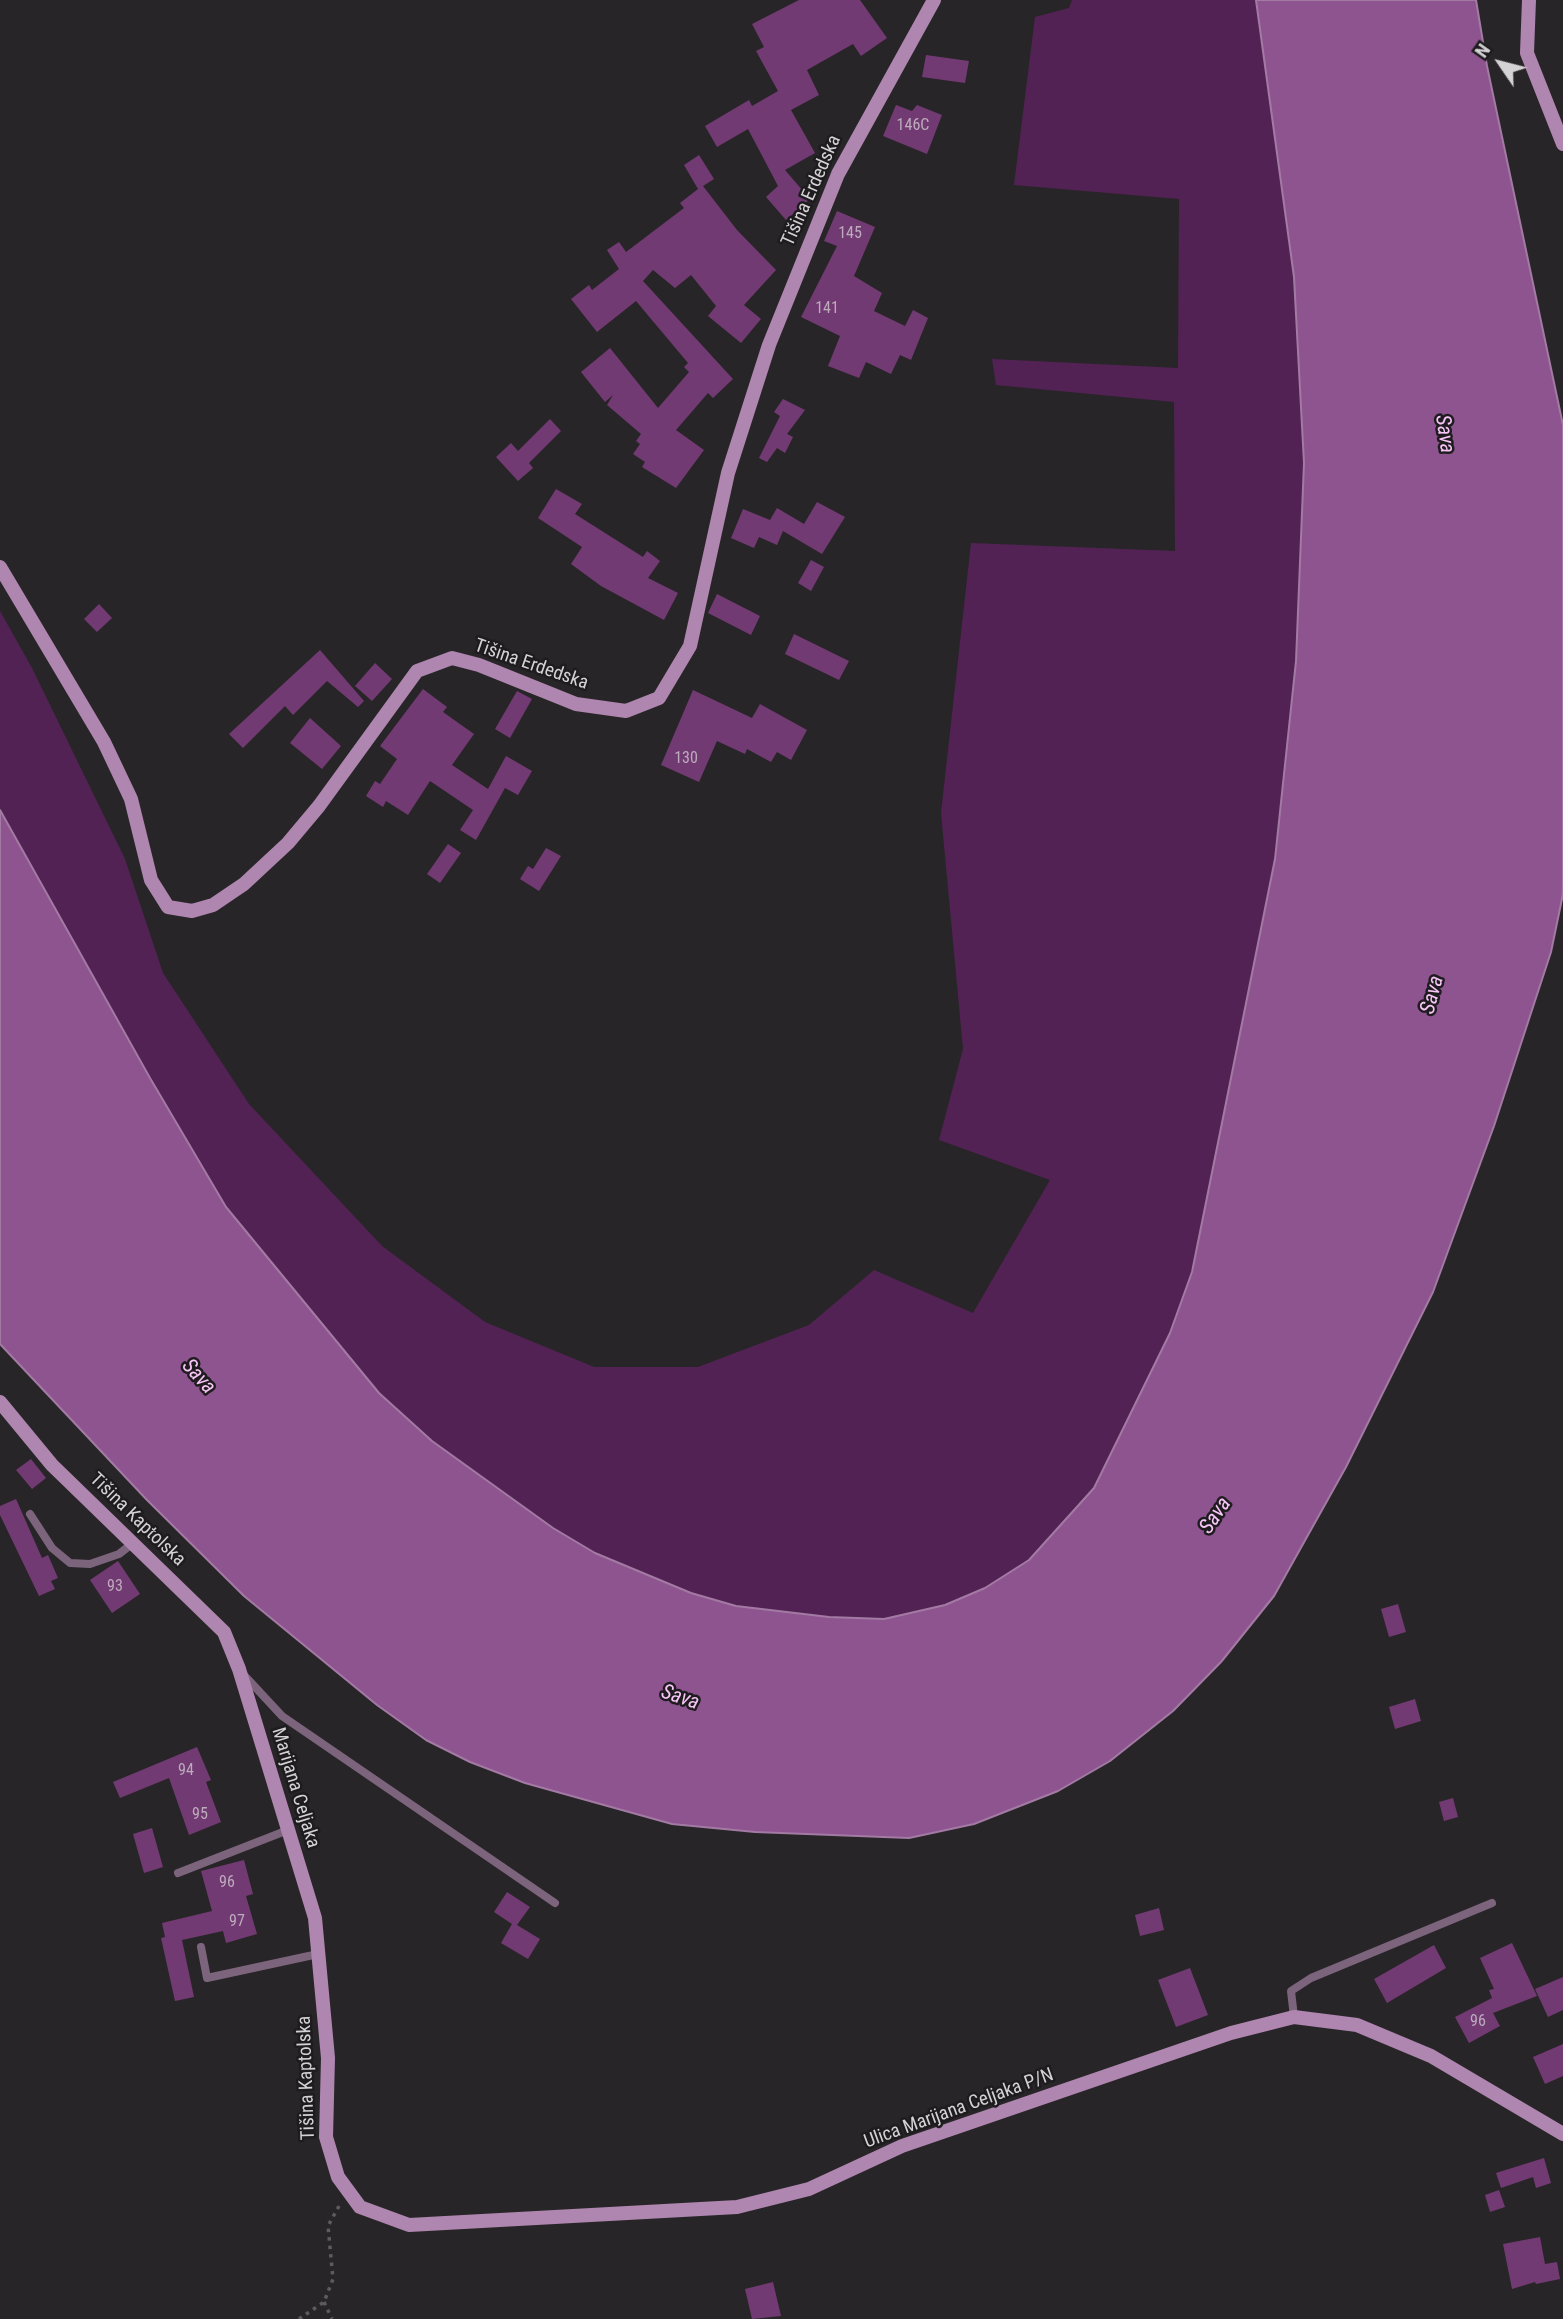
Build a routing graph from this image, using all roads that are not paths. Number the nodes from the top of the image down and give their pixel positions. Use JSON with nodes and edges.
{"nodes":[{"id":1,"x":934,"y":0,"type":"edge"},
{"id":2,"x":1528,"y":0,"type":"edge"},
{"id":3,"x":1563,"y":144,"type":"edge"},
{"id":4,"x":0,"y":567,"type":"edge"},
{"id":5,"x":0,"y":1402,"type":"edge"},
{"id":6,"x":30,"y":1514,"type":"dead end"},
{"id":7,"x":133,"y":1544,"type":"junction"},
{"id":8,"x":239,"y":1669,"type":"junction"},
{"id":9,"x":288,"y":1830,"type":"junction"},
{"id":10,"x":178,"y":1872,"type":"dead end"},
{"id":11,"x":555,"y":1903,"type":"dead end"},
{"id":12,"x":1492,"y":1903,"type":"dead end"},
{"id":13,"x":315,"y":1918,"type":"joint"},
{"id":14,"x":201,"y":1947,"type":"dead end"},
{"id":15,"x":318,"y":1954,"type":"junction"},
{"id":16,"x":1294,"y":2017,"type":"junction"},
{"id":17,"x":1563,"y":2134,"type":"edge"},
{"id":18,"x":348,"y":2190,"type":"joint"}],
"edges":[{"from":1,"to":4,"type":"main road","name":"Tišina Erdedska"},
{"from":2,"to":3,"type":"main road"},
{"from":5,"to":7,"type":"main road","name":"Tišina Kaptolska"},
{"from":6,"to":7,"type":"lane"},
{"from":7,"to":8,"type":"main road","name":"Tišina Kaptolska"},
{"from":8,"to":9,"type":"main road","name":"Marijana Celjaka"},
{"from":8,"to":11,"type":"lane"},
{"from":9,"to":10,"type":"lane"},
{"from":9,"to":13,"type":"main road","name":"Marijana Celjaka"},
{"from":12,"to":16,"type":"lane"},
{"from":13,"to":15,"type":"main road","name":"Tišina Kaptolska"},
{"from":14,"to":15,"type":"lane"},
{"from":15,"to":18,"type":"main road","name":"Tišina Kaptolska"},
{"from":16,"to":17,"type":"main road","name":"Ulica Marijana Celjaka P/N"},
{"from":16,"to":18,"type":"main road","name":"Ulica Marijana Celjaka P/N"}]}
